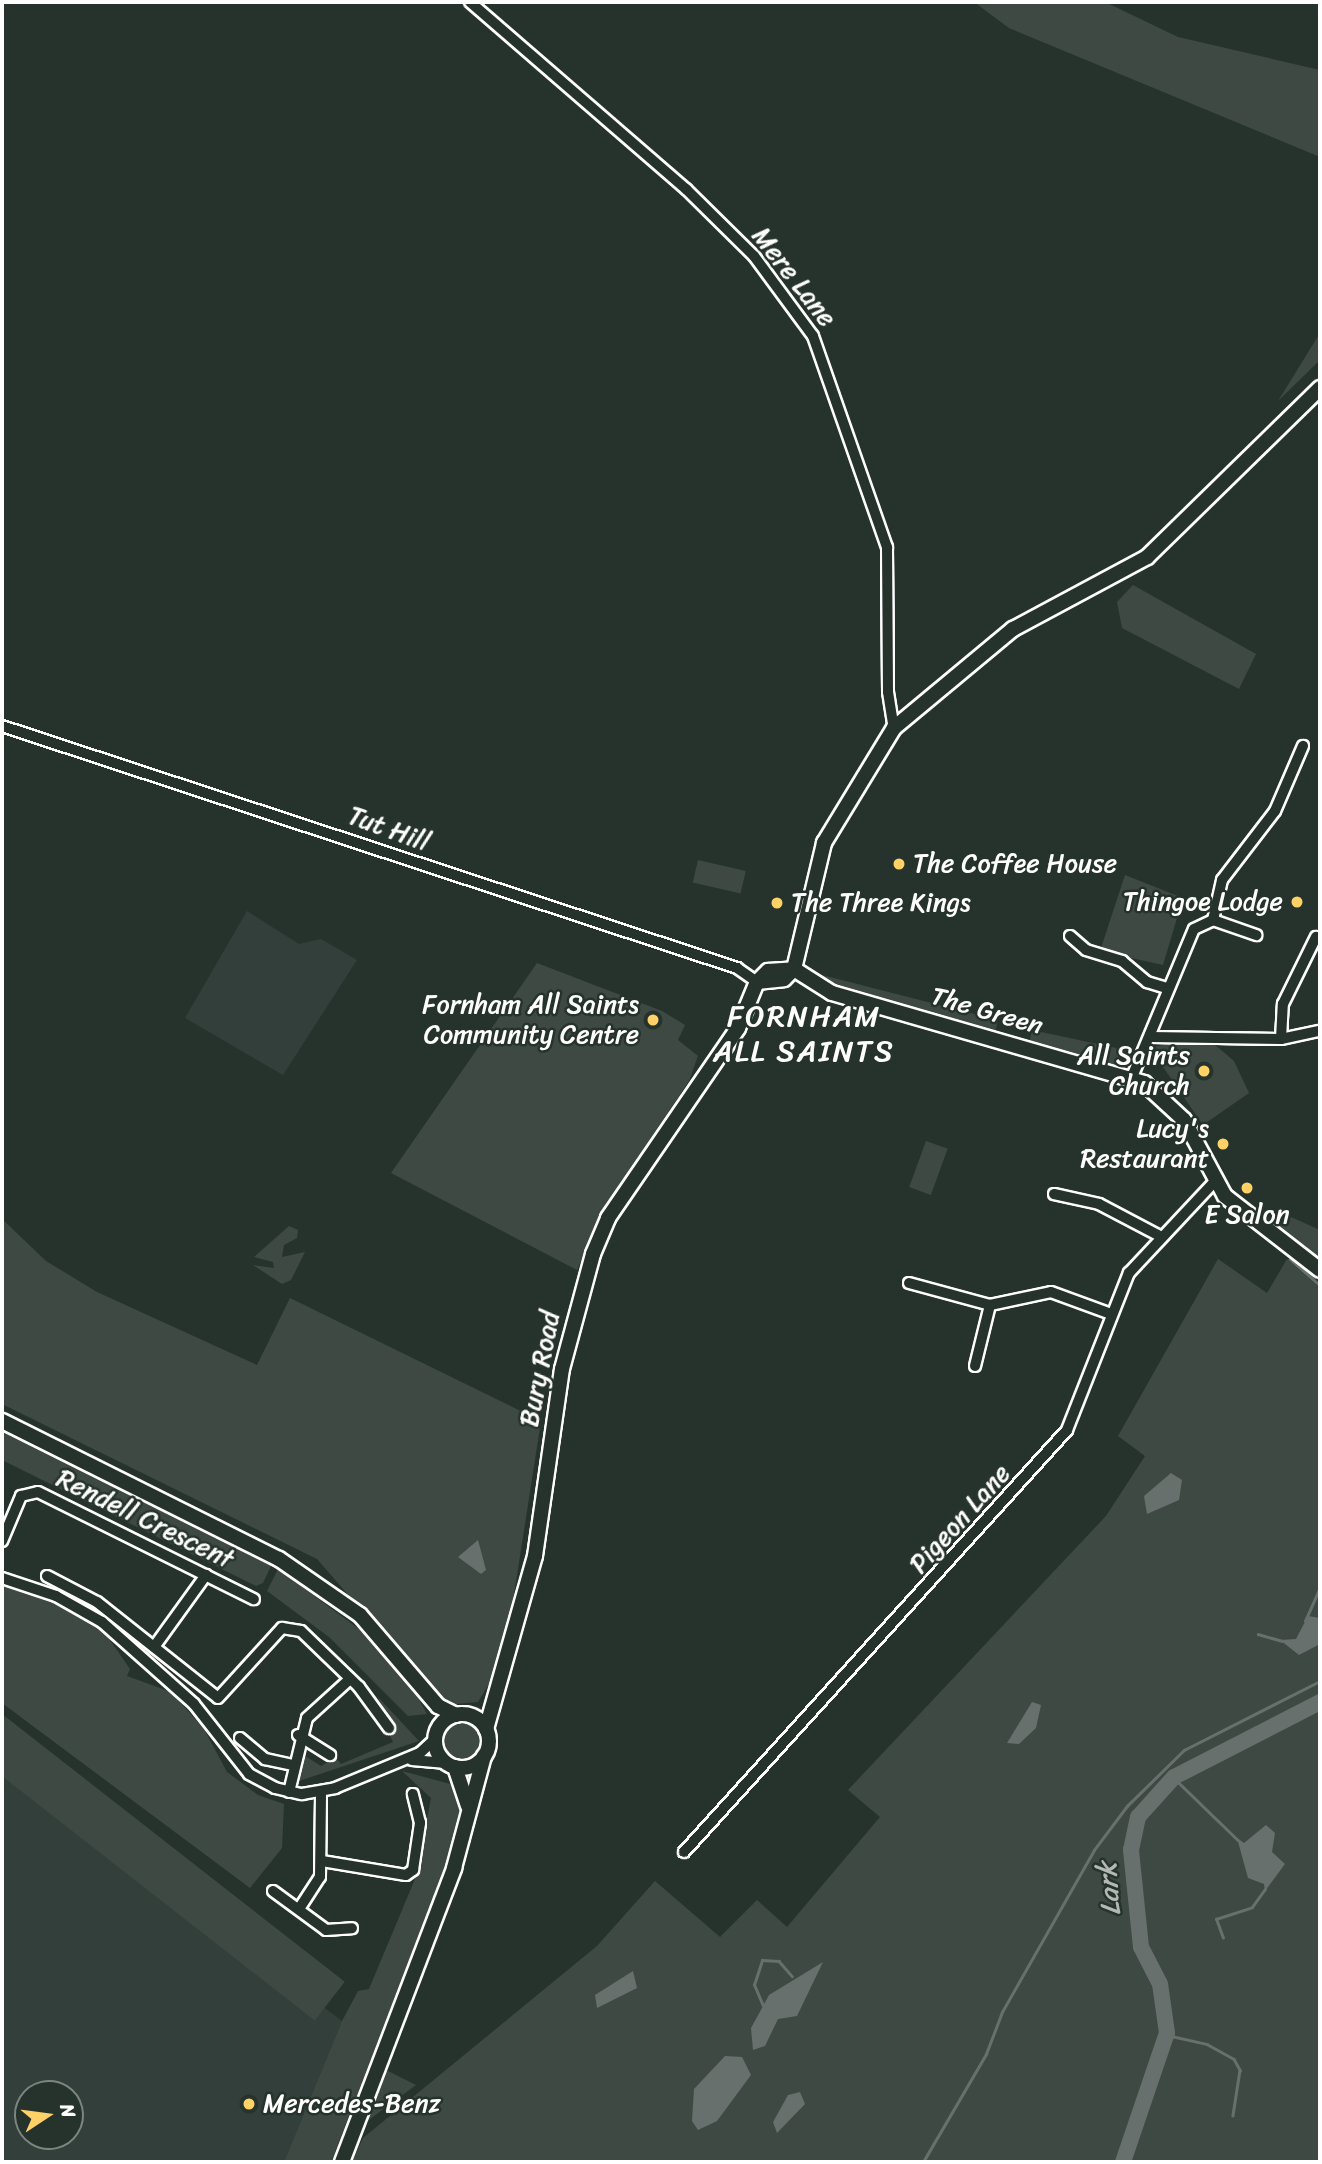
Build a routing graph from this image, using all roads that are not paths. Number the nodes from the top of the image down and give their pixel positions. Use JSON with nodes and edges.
{"nodes":[{"id":1,"x":470,"y":2,"type":"edge"},
{"id":2,"x":1320,"y":388,"type":"edge"},
{"id":3,"x":2,"y":726,"type":"edge"},
{"id":4,"x":894,"y":729,"type":"junction"},
{"id":5,"x":1303,"y":746,"type":"dead end"},
{"id":6,"x":1213,"y":920,"type":"junction"},
{"id":7,"x":1256,"y":935,"type":"dead end"},
{"id":8,"x":1070,"y":936,"type":"dead end"},
{"id":9,"x":1317,"y":937,"type":"dead end"},
{"id":10,"x":794,"y":969,"type":"junction"},
{"id":11,"x":757,"y":982,"type":"junction"},
{"id":12,"x":1167,"y":988,"type":"junction"},
{"id":13,"x":1320,"y":1031,"type":"edge"},
{"id":14,"x":1151,"y":1037,"type":"junction"},
{"id":15,"x":1281,"y":1039,"type":"junction"},
{"id":16,"x":1132,"y":1076,"type":"junction"},
{"id":17,"x":1215,"y":1181,"type":"junction"},
{"id":18,"x":1054,"y":1194,"type":"dead end"},
{"id":19,"x":1160,"y":1236,"type":"junction"},
{"id":20,"x":1320,"y":1270,"type":"edge"},
{"id":21,"x":909,"y":1283,"type":"dead end"},
{"id":22,"x":990,"y":1305,"type":"junction"},
{"id":23,"x":1111,"y":1314,"type":"junction"},
{"id":24,"x":975,"y":1366,"type":"dead end"},
{"id":25,"x":2,"y":1421,"type":"edge"},
{"id":26,"x":2,"y":1541,"type":"edge"},
{"id":27,"x":206,"y":1575,"type":"junction"},
{"id":28,"x":47,"y":1576,"type":"dead end"},
{"id":29,"x":2,"y":1578,"type":"edge"},
{"id":30,"x":254,"y":1599,"type":"dead end"},
{"id":31,"x":154,"y":1647,"type":"junction"},
{"id":32,"x":350,"y":1679,"type":"junction"},
{"id":33,"x":500,"y":1684,"type":"junction"},
{"id":34,"x":425,"y":1693,"type":"junction"},
{"id":35,"x":461,"y":1714,"type":"junction"},
{"id":36,"x":389,"y":1728,"type":"dead end"},
{"id":37,"x":486,"y":1729,"type":"junction"},
{"id":38,"x":298,"y":1735,"type":"junction"},
{"id":39,"x":435,"y":1736,"type":"junction"},
{"id":40,"x":240,"y":1738,"type":"dead end"},
{"id":41,"x":330,"y":1755,"type":"dead end"},
{"id":42,"x":484,"y":1756,"type":"junction"},
{"id":43,"x":402,"y":1761,"type":"junction"},
{"id":44,"x":293,"y":1765,"type":"junction"},
{"id":45,"x":451,"y":1765,"type":"junction"},
{"id":46,"x":289,"y":1792,"type":"junction"},
{"id":47,"x":321,"y":1792,"type":"junction"},
{"id":48,"x":413,"y":1794,"type":"dead end"},
{"id":49,"x":469,"y":1811,"type":"junction"},
{"id":50,"x":684,"y":1852,"type":"dead end"},
{"id":51,"x":323,"y":1861,"type":"junction"},
{"id":52,"x":273,"y":1891,"type":"dead end"},
{"id":53,"x":299,"y":1909,"type":"junction"},
{"id":54,"x":352,"y":1928,"type":"dead end"},
{"id":55,"x":342,"y":2162,"type":"edge"}],
"edges":[{"from":1,"to":4,"type":"street","name":"Mere Lane"},
{"from":2,"to":4,"type":"main road"},
{"from":3,"to":11,"type":"street","name":"Tut Hill"},
{"from":4,"to":10,"type":"main road"},
{"from":5,"to":6,"type":"street"},
{"from":6,"to":7,"type":"street"},
{"from":6,"to":12,"type":"street"},
{"from":8,"to":12,"type":"street"},
{"from":9,"to":15,"type":"street"},
{"from":10,"to":11,"type":"main road"},
{"from":10,"to":16,"type":"main road","name":"The Green"},
{"from":11,"to":33,"type":"main road","name":"Bury Road"},
{"from":12,"to":14,"type":"street"},
{"from":13,"to":15,"type":"street"},
{"from":14,"to":15,"type":"street"},
{"from":14,"to":16,"type":"street"},
{"from":16,"to":17,"type":"main road"},
{"from":17,"to":19,"type":"street","name":"Pigeon Lane"},
{"from":17,"to":20,"type":"main road"},
{"from":18,"to":19,"type":"street"},
{"from":19,"to":23,"type":"street","name":"Pigeon Lane"},
{"from":21,"to":22,"type":"street"},
{"from":22,"to":23,"type":"street"},
{"from":22,"to":24,"type":"street"},
{"from":23,"to":50,"type":"street","name":"Pigeon Lane"},
{"from":25,"to":34,"type":"main road"},
{"from":26,"to":27,"type":"street","name":"Rendell Crescent"},
{"from":27,"to":30,"type":"street","name":"Rendell Crescent"},
{"from":27,"to":31,"type":"street"},
{"from":28,"to":31,"type":"street"},
{"from":29,"to":46,"type":"street"},
{"from":31,"to":32,"type":"street"},
{"from":32,"to":36,"type":"street"},
{"from":32,"to":38,"type":"street"},
{"from":33,"to":35,"type":"main road"},
{"from":33,"to":37,"type":"main road","name":"Bury Road"},
{"from":34,"to":35,"type":"main road"},
{"from":34,"to":39,"type":"main road"},
{"from":35,"to":37,"type":"main road"},
{"from":35,"to":39,"type":"main road"},
{"from":37,"to":42,"type":"main road"},
{"from":38,"to":41,"type":"street"},
{"from":38,"to":44,"type":"street"},
{"from":39,"to":43,"type":"street"},
{"from":39,"to":45,"type":"main road"},
{"from":40,"to":44,"type":"street"},
{"from":42,"to":45,"type":"main road"},
{"from":42,"to":49,"type":"main road"},
{"from":43,"to":45,"type":"street"},
{"from":43,"to":47,"type":"street"},
{"from":44,"to":46,"type":"street"},
{"from":45,"to":49,"type":"main road"},
{"from":46,"to":47,"type":"street"},
{"from":47,"to":51,"type":"street"},
{"from":48,"to":51,"type":"street"},
{"from":49,"to":55,"type":"main road"},
{"from":51,"to":53,"type":"street"},
{"from":52,"to":53,"type":"street"},
{"from":53,"to":54,"type":"street"}]}
